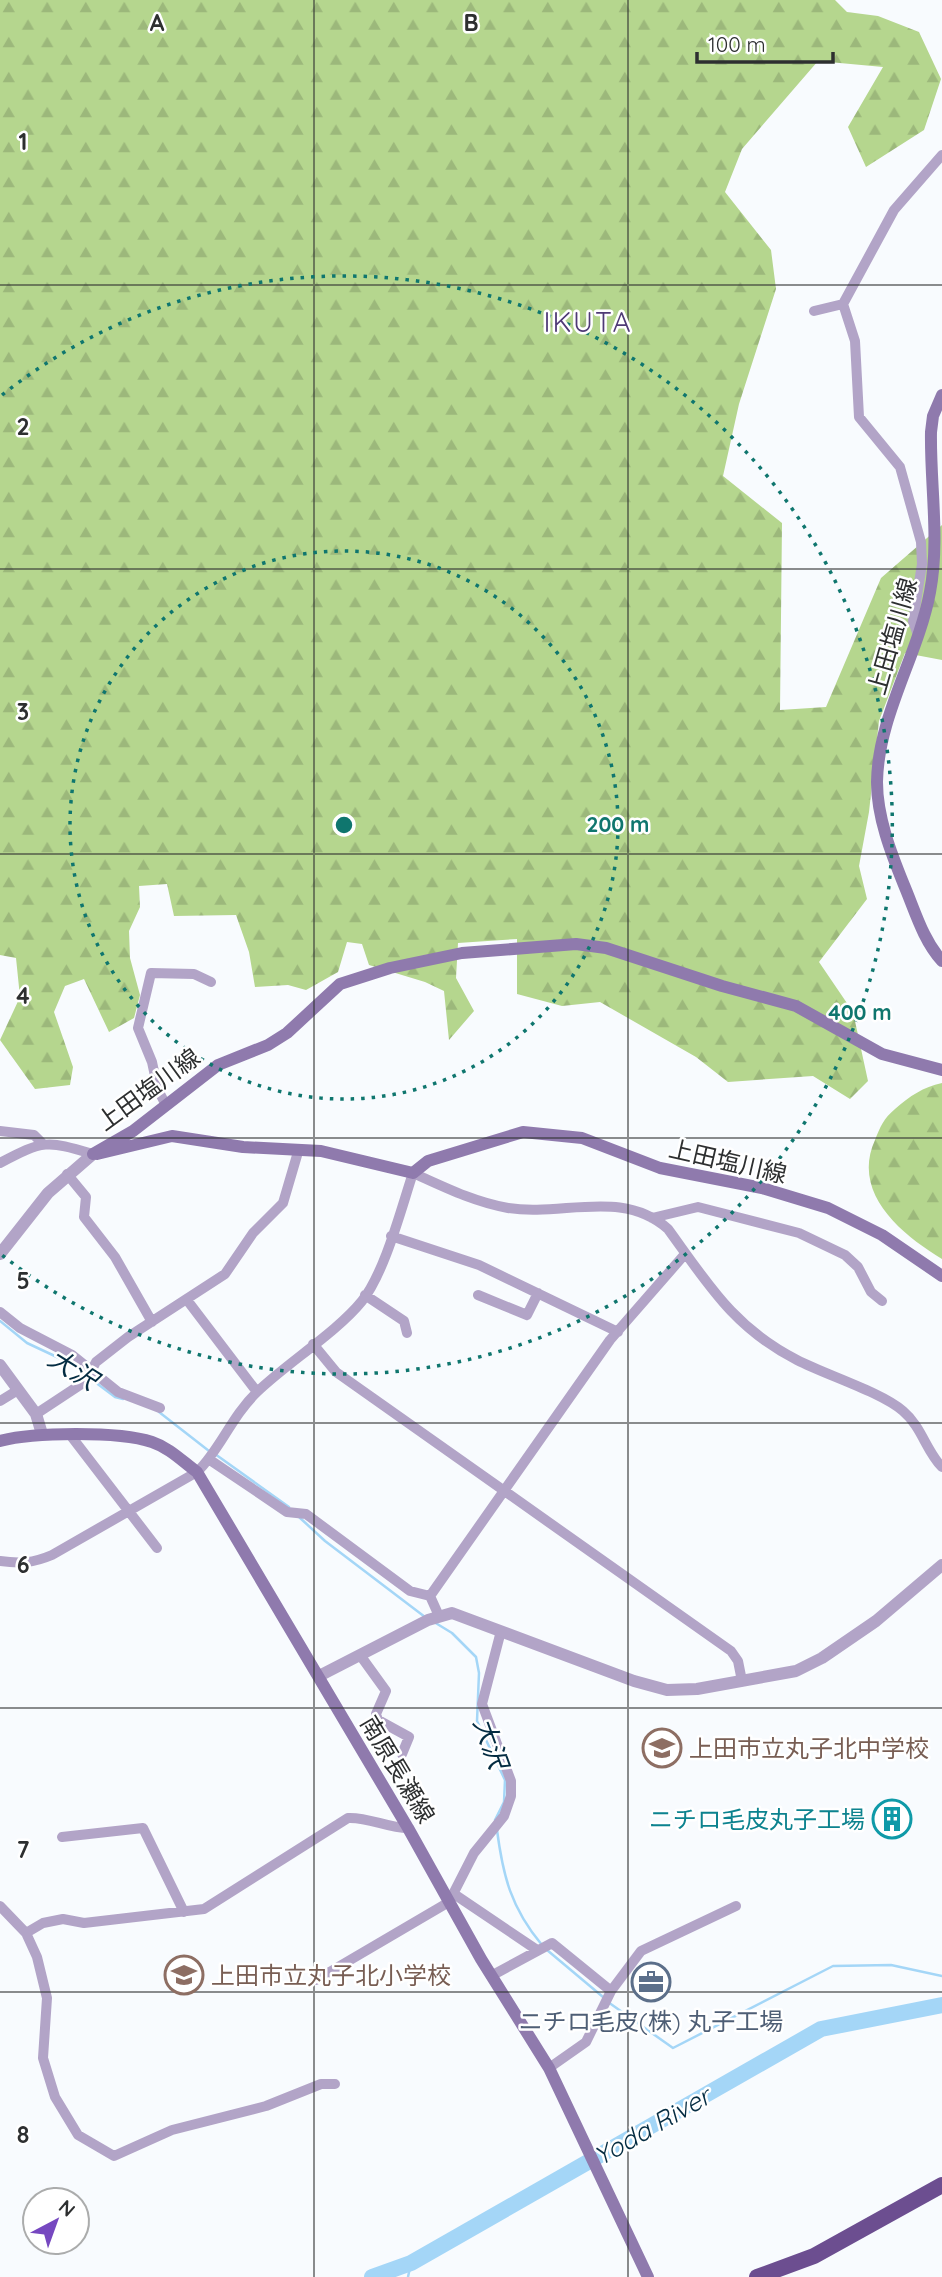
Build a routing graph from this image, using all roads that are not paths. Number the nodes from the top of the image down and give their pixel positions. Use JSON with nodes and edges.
{"nodes":[{"id":1,"x":942,"y":155,"type":"edge"},
{"id":2,"x":842,"y":304,"type":"junction"},
{"id":3,"x":814,"y":311,"type":"dead end"},
{"id":4,"x":942,"y":395,"type":"edge"},
{"id":5,"x":918,"y":635,"type":"junction"},
{"id":6,"x":942,"y":961,"type":"edge"},
{"id":7,"x":211,"y":982,"type":"dead end"},
{"id":8,"x":942,"y":1070,"type":"edge"},
{"id":9,"x":166,"y":1105,"type":"junction"},
{"id":10,"x":0,"y":1131,"type":"edge"},
{"id":11,"x":42,"y":1143,"type":"junction"},
{"id":12,"x":298,"y":1152,"type":"junction"},
{"id":13,"x":93,"y":1154,"type":"junction"},
{"id":14,"x":0,"y":1163,"type":"edge"},
{"id":15,"x":413,"y":1173,"type":"junction"},
{"id":16,"x":67,"y":1174,"type":"junction"},
{"id":17,"x":652,"y":1218,"type":"junction"},
{"id":18,"x":391,"y":1236,"type":"junction"},
{"id":19,"x":0,"y":1254,"type":"edge"},
{"id":20,"x":685,"y":1254,"type":"junction"},
{"id":21,"x":942,"y":1276,"type":"edge"},
{"id":22,"x":538,"y":1293,"type":"junction"},
{"id":23,"x":365,"y":1295,"type":"junction"},
{"id":24,"x":478,"y":1295,"type":"dead end"},
{"id":25,"x":187,"y":1300,"type":"junction"},
{"id":26,"x":882,"y":1301,"type":"dead end"},
{"id":27,"x":0,"y":1312,"type":"edge"},
{"id":28,"x":152,"y":1322,"type":"junction"},
{"id":29,"x":618,"y":1332,"type":"junction"},
{"id":30,"x":407,"y":1333,"type":"dead end"},
{"id":31,"x":313,"y":1344,"type":"junction"},
{"id":32,"x":0,"y":1365,"type":"edge"},
{"id":33,"x":92,"y":1370,"type":"junction"},
{"id":34,"x":18,"y":1390,"type":"junction"},
{"id":35,"x":257,"y":1392,"type":"junction"},
{"id":36,"x":0,"y":1401,"type":"edge"},
{"id":37,"x":160,"y":1408,"type":"dead end"},
{"id":38,"x":36,"y":1415,"type":"junction"},
{"id":39,"x":42,"y":1434,"type":"junction"},
{"id":40,"x":71,"y":1436,"type":"junction"},
{"id":41,"x":0,"y":1441,"type":"edge"},
{"id":42,"x":209,"y":1460,"type":"junction"},
{"id":43,"x":942,"y":1467,"type":"edge"},
{"id":44,"x":197,"y":1472,"type":"junction"},
{"id":45,"x":505,"y":1489,"type":"junction"},
{"id":46,"x":127,"y":1511,"type":"junction"},
{"id":47,"x":158,"y":1548,"type":"dead end"},
{"id":48,"x":0,"y":1561,"type":"edge"},
{"id":49,"x":942,"y":1565,"type":"edge"},
{"id":50,"x":430,"y":1596,"type":"junction"},
{"id":51,"x":439,"y":1616,"type":"junction"},
{"id":52,"x":500,"y":1632,"type":"junction"},
{"id":53,"x":360,"y":1655,"type":"junction"},
{"id":54,"x":319,"y":1676,"type":"junction"},
{"id":55,"x":742,"y":1681,"type":"junction"},
{"id":56,"x":402,"y":1754,"type":"dead end"},
{"id":57,"x":408,"y":1828,"type":"junction"},
{"id":58,"x":62,"y":1837,"type":"dead end"},
{"id":59,"x":452,"y":1898,"type":"junction"},
{"id":60,"x":0,"y":1906,"type":"edge"},
{"id":61,"x":736,"y":1906,"type":"dead end"},
{"id":62,"x":184,"y":1912,"type":"junction"},
{"id":63,"x":26,"y":1933,"type":"junction"},
{"id":64,"x":537,"y":1950,"type":"junction"},
{"id":65,"x":491,"y":1976,"type":"junction"},
{"id":66,"x":316,"y":1980,"type":"dead end"},
{"id":67,"x":611,"y":1991,"type":"junction"},
{"id":68,"x":549,"y":2068,"type":"junction"},
{"id":69,"x":335,"y":2084,"type":"dead end"},
{"id":70,"x":942,"y":2185,"type":"edge"},
{"id":71,"x":792,"y":2271,"type":"edge"},
{"id":72,"x":648,"y":2277,"type":"edge"},
{"id":73,"x":757,"y":2277,"type":"edge"}],
"edges":[{"from":1,"to":2,"type":"street"},
{"from":2,"to":3,"type":"street"},
{"from":2,"to":5,"type":"street"},
{"from":4,"to":5,"type":"main road","name":"上田塩川線"},
{"from":5,"to":6,"type":"main road","name":"上田塩川線"},
{"from":7,"to":9,"type":"street"},
{"from":8,"to":9,"type":"main road","name":"上田塩川線"},
{"from":9,"to":13,"type":"main road","name":"上田塩川線"},
{"from":10,"to":11,"type":"street"},
{"from":11,"to":13,"type":"street"},
{"from":11,"to":14,"type":"street"},
{"from":12,"to":13,"type":"main road","name":"上田塩川線"},
{"from":12,"to":15,"type":"main road","name":"上田塩川線"},
{"from":12,"to":25,"type":"street"},
{"from":13,"to":16,"type":"street"},
{"from":15,"to":17,"type":"street"},
{"from":15,"to":18,"type":"street"},
{"from":15,"to":21,"type":"main road","name":"上田塩川線"},
{"from":16,"to":19,"type":"street"},
{"from":16,"to":28,"type":"street"},
{"from":17,"to":20,"type":"street"},
{"from":17,"to":26,"type":"street"},
{"from":18,"to":22,"type":"street"},
{"from":18,"to":23,"type":"street"},
{"from":20,"to":29,"type":"street"},
{"from":20,"to":43,"type":"street"},
{"from":22,"to":24,"type":"street"},
{"from":22,"to":29,"type":"street"},
{"from":23,"to":30,"type":"street"},
{"from":23,"to":31,"type":"street"},
{"from":25,"to":28,"type":"street"},
{"from":25,"to":35,"type":"street"},
{"from":27,"to":33,"type":"street"},
{"from":28,"to":33,"type":"street"},
{"from":29,"to":45,"type":"street"},
{"from":31,"to":35,"type":"street"},
{"from":31,"to":45,"type":"street"},
{"from":32,"to":34,"type":"street"},
{"from":33,"to":37,"type":"street"},
{"from":33,"to":38,"type":"street"},
{"from":34,"to":36,"type":"street"},
{"from":34,"to":38,"type":"street"},
{"from":35,"to":42,"type":"street"},
{"from":38,"to":39,"type":"street"},
{"from":39,"to":40,"type":"main road","name":"南原長瀬線"},
{"from":39,"to":41,"type":"main road","name":"南原長瀬線"},
{"from":40,"to":44,"type":"main road","name":"南原長瀬線"},
{"from":40,"to":46,"type":"street"},
{"from":42,"to":44,"type":"street"},
{"from":42,"to":50,"type":"street"},
{"from":44,"to":46,"type":"street"},
{"from":44,"to":54,"type":"main road","name":"南原長瀬線"},
{"from":45,"to":50,"type":"street"},
{"from":45,"to":55,"type":"street"},
{"from":46,"to":47,"type":"street"},
{"from":46,"to":48,"type":"street"},
{"from":49,"to":55,"type":"street"},
{"from":50,"to":51,"type":"street"},
{"from":51,"to":52,"type":"street"},
{"from":51,"to":53,"type":"street"},
{"from":52,"to":55,"type":"street"},
{"from":52,"to":59,"type":"street"},
{"from":53,"to":54,"type":"street"},
{"from":53,"to":56,"type":"street"},
{"from":54,"to":57,"type":"main road","name":"南原長瀬線"},
{"from":57,"to":59,"type":"main road","name":"南原長瀬線"},
{"from":57,"to":62,"type":"street"},
{"from":58,"to":62,"type":"street"},
{"from":59,"to":64,"type":"street"},
{"from":59,"to":65,"type":"main road","name":"南原長瀬線"},
{"from":59,"to":66,"type":"street"},
{"from":60,"to":63,"type":"street"},
{"from":61,"to":67,"type":"street"},
{"from":62,"to":63,"type":"street"},
{"from":63,"to":69,"type":"street"},
{"from":64,"to":65,"type":"street"},
{"from":64,"to":67,"type":"street"},
{"from":65,"to":68,"type":"main road","name":"南原長瀬線"},
{"from":67,"to":68,"type":"street"},
{"from":68,"to":72,"type":"main road","name":"南原長瀬線"},
{"from":70,"to":71,"type":"highway"},
{"from":71,"to":73,"type":"highway"}]}
